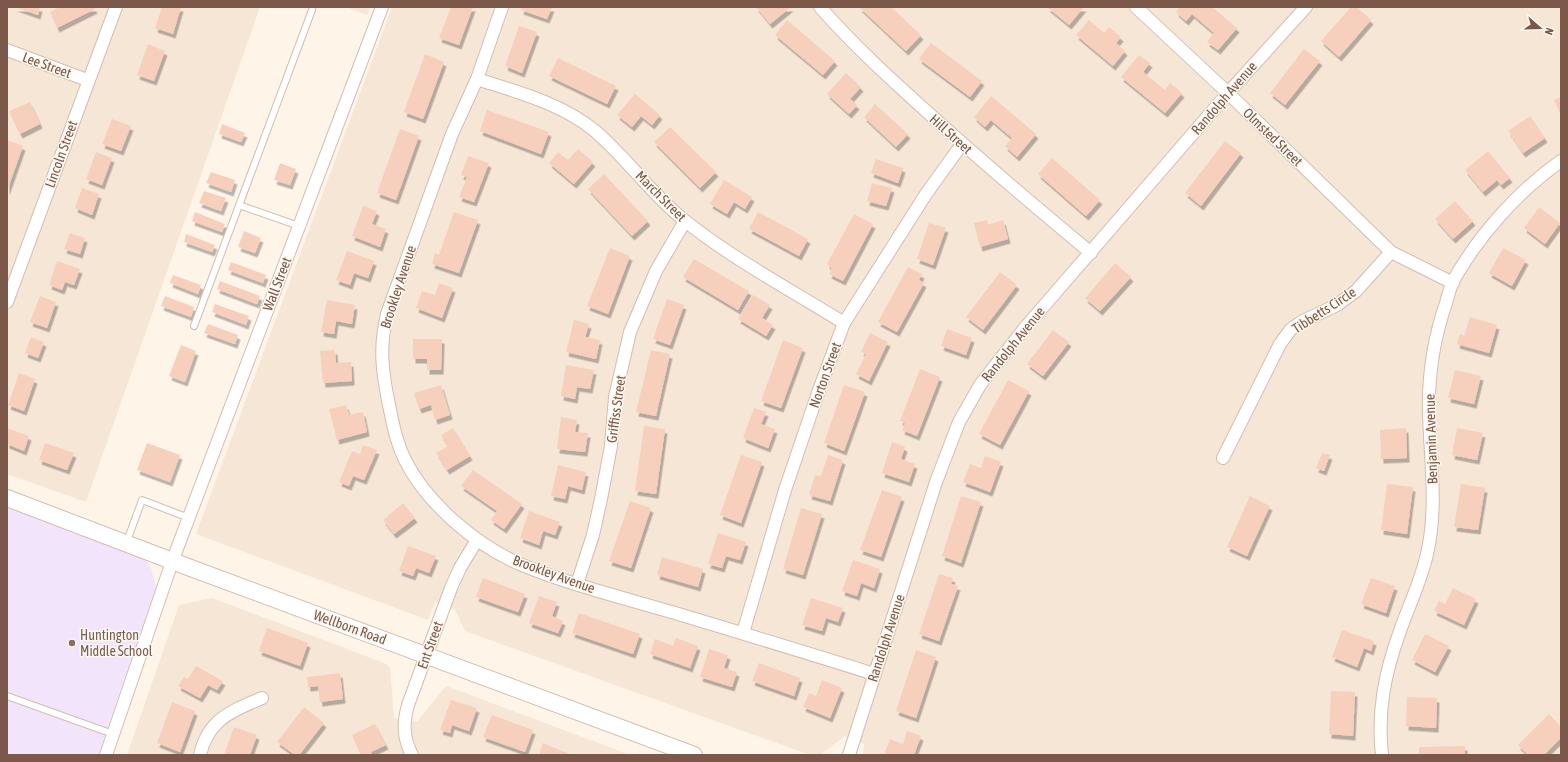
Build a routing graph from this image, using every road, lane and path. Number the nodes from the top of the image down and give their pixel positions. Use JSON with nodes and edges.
{"nodes":[{"id":1,"x":116,"y":7,"type":"edge"},
{"id":2,"x":382,"y":7,"type":"edge"},
{"id":3,"x":502,"y":7,"type":"edge"},
{"id":4,"x":820,"y":7,"type":"edge"},
{"id":5,"x":1136,"y":7,"type":"edge"},
{"id":6,"x":1306,"y":7,"type":"edge"},
{"id":7,"x":312,"y":10,"type":"dead end"},
{"id":8,"x":7,"y":50,"type":"edge"},
{"id":9,"x":477,"y":79,"type":"junction"},
{"id":10,"x":87,"y":80,"type":"junction"},
{"id":11,"x":1228,"y":93,"type":"junction"},
{"id":12,"x":962,"y":144,"type":"junction"},
{"id":13,"x":1561,"y":161,"type":"edge"},
{"id":14,"x":239,"y":205,"type":"junction"},
{"id":15,"x":685,"y":221,"type":"junction"},
{"id":16,"x":299,"y":226,"type":"junction"},
{"id":17,"x":1391,"y":252,"type":"junction"},
{"id":18,"x":1091,"y":253,"type":"junction"},
{"id":19,"x":1453,"y":282,"type":"junction"},
{"id":20,"x":7,"y":302,"type":"edge"},
{"id":21,"x":844,"y":323,"type":"junction"},
{"id":22,"x":194,"y":326,"type":"dead end"},
{"id":23,"x":1223,"y":458,"type":"dead end"},
{"id":24,"x":7,"y":498,"type":"edge"},
{"id":25,"x":189,"y":518,"type":"junction"},
{"id":26,"x":477,"y":540,"type":"junction"},
{"id":27,"x":126,"y":544,"type":"junction"},
{"id":28,"x":172,"y":562,"type":"junction"},
{"id":29,"x":577,"y":584,"type":"junction"},
{"id":30,"x":743,"y":633,"type":"junction"},
{"id":31,"x":426,"y":655,"type":"junction"},
{"id":32,"x":874,"y":674,"type":"junction"},
{"id":33,"x":7,"y":696,"type":"edge"},
{"id":34,"x":262,"y":698,"type":"dead end"},
{"id":35,"x":113,"y":734,"type":"junction"},
{"id":36,"x":106,"y":755,"type":"edge"},
{"id":37,"x":200,"y":755,"type":"edge"},
{"id":38,"x":412,"y":755,"type":"edge"},
{"id":39,"x":694,"y":755,"type":"edge"},
{"id":40,"x":849,"y":755,"type":"edge"},
{"id":41,"x":1382,"y":755,"type":"edge"}],
"edges":[{"from":1,"to":10,"type":"street","name":"Lincoln Street"},
{"from":2,"to":16,"type":"street","name":"Wall Street"},
{"from":3,"to":9,"type":"street","name":"Brookley Avenue"},
{"from":4,"to":12,"type":"street","name":"Hill Street"},
{"from":5,"to":11,"type":"street","name":"Olmsted Street"},
{"from":6,"to":11,"type":"street","name":"Randolph Avenue"},
{"from":7,"to":14,"type":"lane"},
{"from":8,"to":10,"type":"street","name":"Lee Street"},
{"from":9,"to":15,"type":"street","name":"March Street"},
{"from":9,"to":26,"type":"street","name":"Brookley Avenue"},
{"from":10,"to":20,"type":"street","name":"Lincoln Street"},
{"from":11,"to":17,"type":"street","name":"Olmsted Street"},
{"from":11,"to":18,"type":"street","name":"Randolph Avenue"},
{"from":12,"to":18,"type":"street","name":"Hill Street"},
{"from":12,"to":21,"type":"street","name":"Norton Street"},
{"from":13,"to":19,"type":"street","name":"Benjamin Avenue"},
{"from":14,"to":16,"type":"lane"},
{"from":14,"to":22,"type":"lane"},
{"from":15,"to":21,"type":"street","name":"March Street"},
{"from":15,"to":29,"type":"street","name":"Griffiss Street"},
{"from":16,"to":25,"type":"street","name":"Wall Street"},
{"from":17,"to":19,"type":"street"},
{"from":17,"to":23,"type":"street","name":"Tibbetts Circle"},
{"from":18,"to":32,"type":"street","name":"Randolph Avenue"},
{"from":19,"to":41,"type":"street","name":"Benjamin Avenue"},
{"from":21,"to":30,"type":"street","name":"Norton Street"},
{"from":24,"to":27,"type":"street","name":"Wellborn Road"},
{"from":25,"to":27,"type":"lane"},
{"from":25,"to":28,"type":"street","name":"Wall Street"},
{"from":26,"to":29,"type":"street","name":"Brookley Avenue"},
{"from":26,"to":31,"type":"street","name":"Ent Street"},
{"from":27,"to":28,"type":"street","name":"Wellborn Road"},
{"from":28,"to":31,"type":"street","name":"Wellborn Road"},
{"from":28,"to":35,"type":"street","name":"Wall Street"},
{"from":29,"to":30,"type":"street","name":"Brookley Avenue"},
{"from":30,"to":32,"type":"street","name":"Brookley Avenue"},
{"from":31,"to":38,"type":"street","name":"Ent Street"},
{"from":31,"to":39,"type":"street","name":"Wellborn Road"},
{"from":32,"to":40,"type":"street","name":"Randolph Avenue"},
{"from":33,"to":35,"type":"lane"},
{"from":34,"to":37,"type":"street"},
{"from":35,"to":36,"type":"street","name":"Wall Street"}]}
